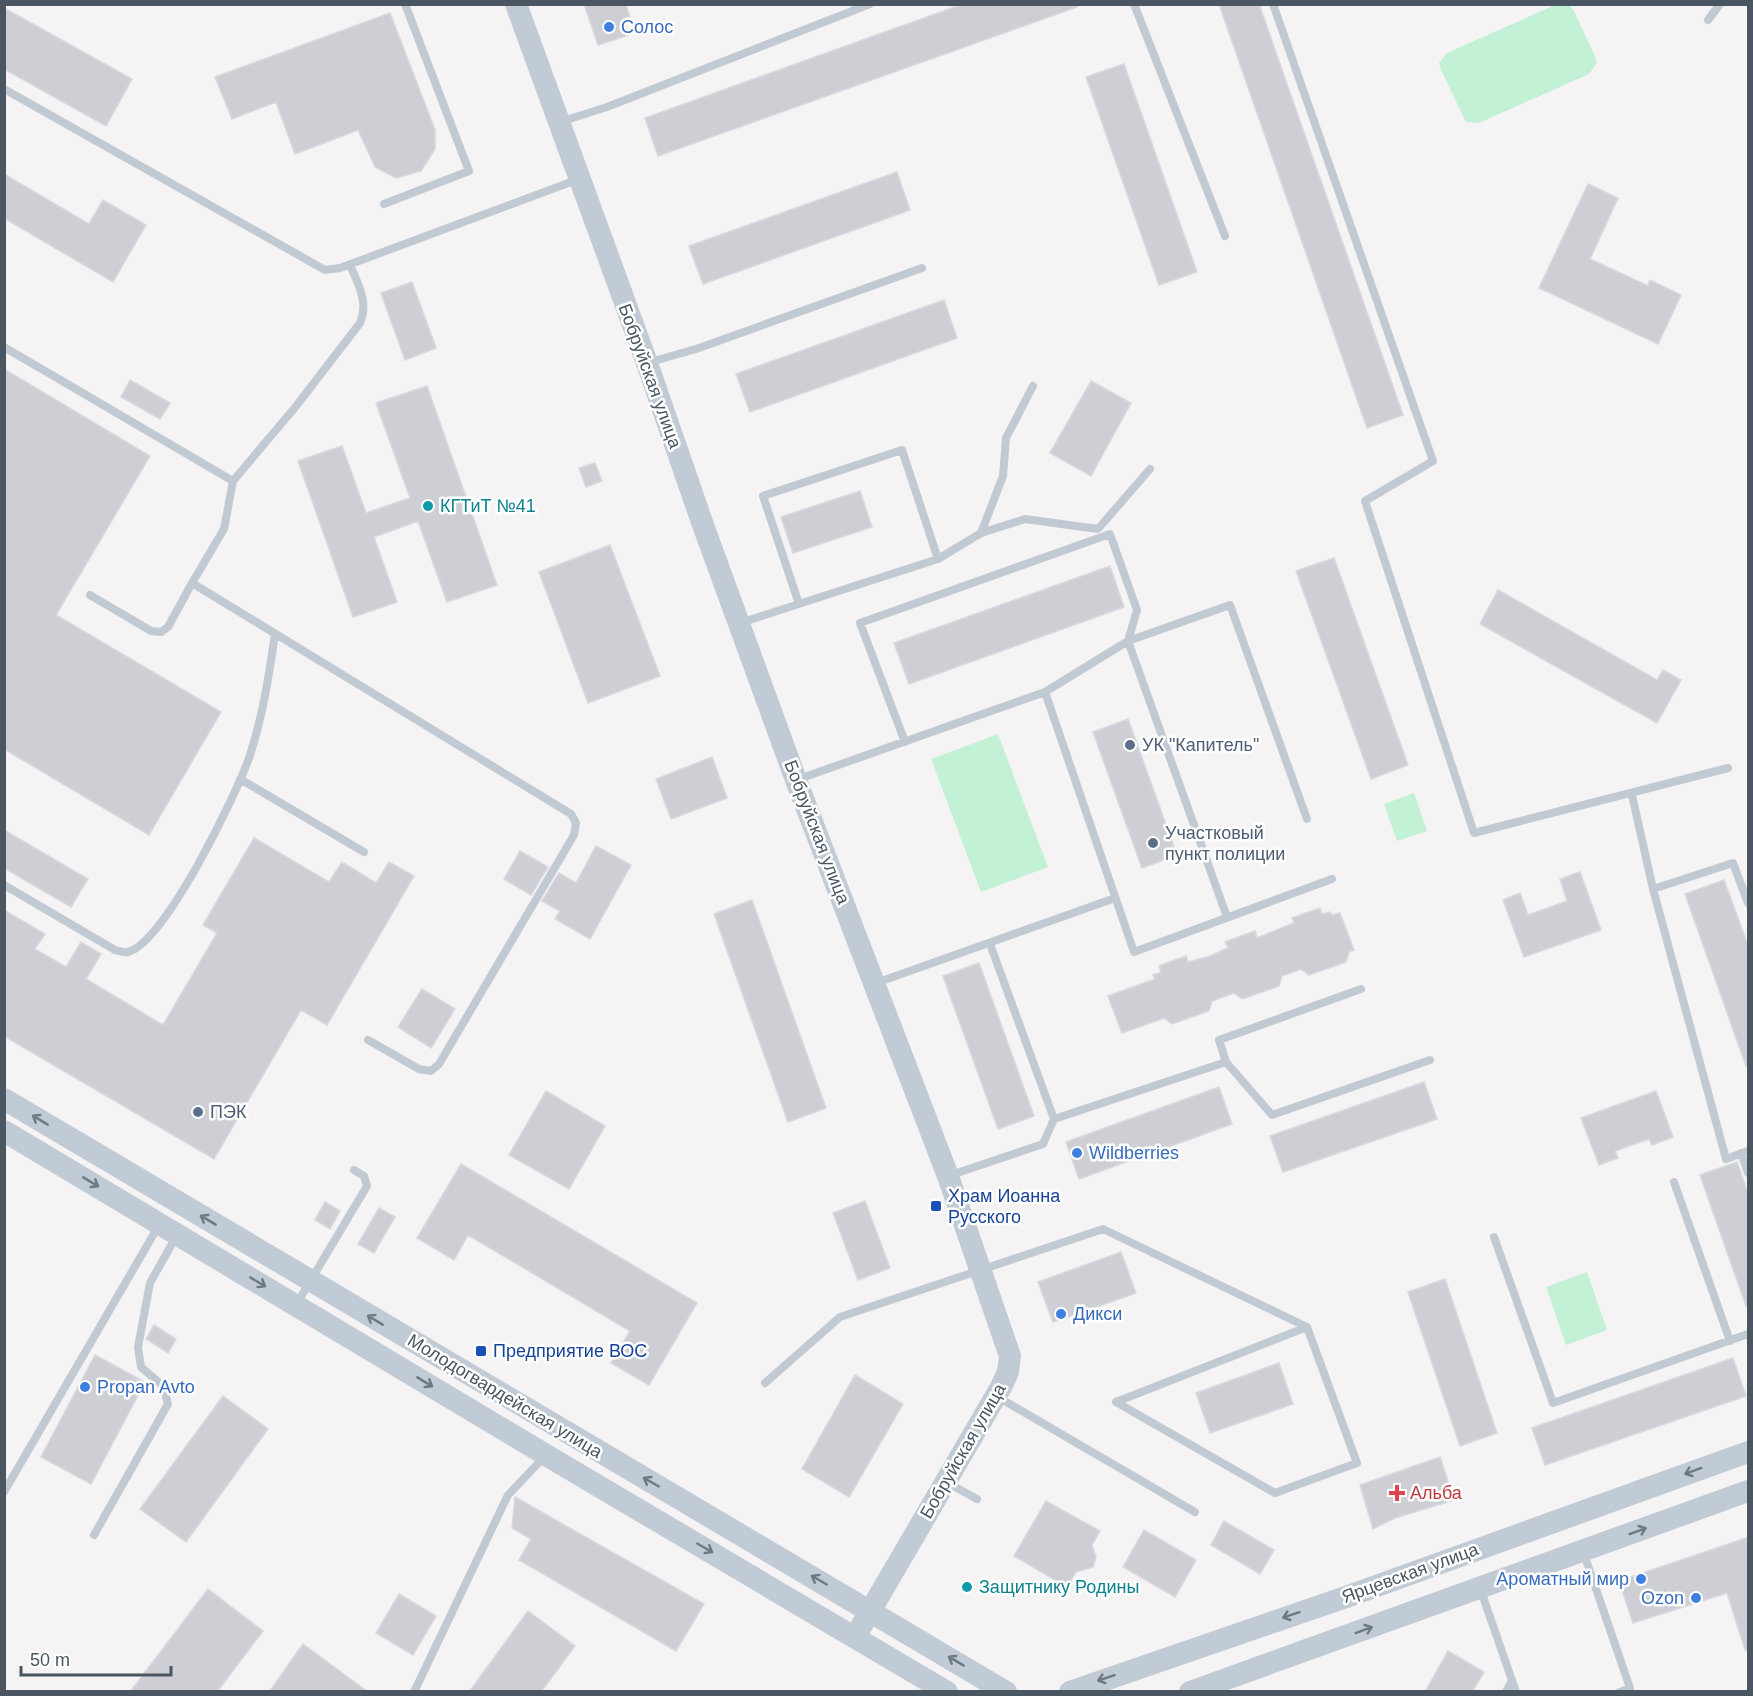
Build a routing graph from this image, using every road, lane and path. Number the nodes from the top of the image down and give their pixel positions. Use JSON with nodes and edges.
{"nodes":[{"id":1,"x":405,"y":4,"type":"edge"},
{"id":2,"x":516,"y":4,"type":"edge"},
{"id":3,"x":1134,"y":4,"type":"edge"},
{"id":4,"x":1274,"y":4,"type":"edge"},
{"id":5,"x":1720,"y":4,"type":"edge"},
{"id":6,"x":867,"y":5,"type":"edge"},
{"id":7,"x":1708,"y":20,"type":"dead end"},
{"id":8,"x":4,"y":89,"type":"edge"},
{"id":9,"x":559,"y":122,"type":"junction"},
{"id":10,"x":579,"y":179,"type":"junction"},
{"id":11,"x":384,"y":204,"type":"dead end"},
{"id":12,"x":1225,"y":236,"type":"dead end"},
{"id":13,"x":350,"y":265,"type":"junction"},
{"id":14,"x":922,"y":268,"type":"dead end"},
{"id":15,"x":4,"y":347,"type":"edge"},
{"id":16,"x":647,"y":363,"type":"junction"},
{"id":17,"x":1034,"y":386,"type":"dead end"},
{"id":18,"x":1150,"y":469,"type":"dead end"},
{"id":19,"x":233,"y":481,"type":"junction"},
{"id":20,"x":981,"y":533,"type":"junction"},
{"id":21,"x":938,"y":559,"type":"junction"},
{"id":22,"x":192,"y":584,"type":"junction"},
{"id":23,"x":90,"y":595,"type":"dead end"},
{"id":24,"x":800,"y":604,"type":"junction"},
{"id":25,"x":740,"y":624,"type":"junction"},
{"id":26,"x":275,"y":634,"type":"junction"},
{"id":27,"x":1128,"y":641,"type":"junction"},
{"id":28,"x":1045,"y":693,"type":"junction"},
{"id":29,"x":905,"y":742,"type":"junction"},
{"id":30,"x":1728,"y":768,"type":"dead end"},
{"id":31,"x":240,"y":780,"type":"junction"},
{"id":32,"x":796,"y":780,"type":"junction"},
{"id":33,"x":1632,"y":795,"type":"junction"},
{"id":34,"x":1307,"y":819,"type":"dead end"},
{"id":35,"x":364,"y":852,"type":"dead end"},
{"id":36,"x":1332,"y":879,"type":"dead end"},
{"id":37,"x":4,"y":885,"type":"edge"},
{"id":38,"x":1653,"y":889,"type":"junction"},
{"id":39,"x":1114,"y":898,"type":"junction"},
{"id":40,"x":1749,"y":903,"type":"edge"},
{"id":41,"x":1227,"y":917,"type":"junction"},
{"id":42,"x":990,"y":944,"type":"junction"},
{"id":43,"x":876,"y":984,"type":"junction"},
{"id":44,"x":1361,"y":989,"type":"dead end"},
{"id":45,"x":368,"y":1040,"type":"dead end"},
{"id":46,"x":1430,"y":1060,"type":"dead end"},
{"id":47,"x":1226,"y":1062,"type":"junction"},
{"id":48,"x":4,"y":1100,"type":"edge"},
{"id":49,"x":1054,"y":1119,"type":"junction"},
{"id":50,"x":4,"y":1131,"type":"edge"},
{"id":51,"x":1745,"y":1152,"type":"edge"},
{"id":52,"x":354,"y":1170,"type":"dead end"},
{"id":53,"x":1749,"y":1173,"type":"edge"},
{"id":54,"x":948,"y":1176,"type":"junction"},
{"id":55,"x":1674,"y":1182,"type":"dead end"},
{"id":56,"x":169,"y":1229,"type":"junction"},
{"id":57,"x":1494,"y":1237,"type":"dead end"},
{"id":58,"x":981,"y":1269,"type":"junction"},
{"id":59,"x":310,"y":1281,"type":"junction"},
{"id":60,"x":296,"y":1305,"type":"junction"},
{"id":61,"x":1307,"y":1327,"type":"junction"},
{"id":62,"x":1749,"y":1334,"type":"edge"},
{"id":63,"x":1730,"y":1341,"type":"junction"},
{"id":64,"x":765,"y":1383,"type":"dead end"},
{"id":65,"x":995,"y":1396,"type":"junction"},
{"id":66,"x":1749,"y":1452,"type":"edge"},
{"id":67,"x":546,"y":1455,"type":"junction"},
{"id":68,"x":945,"y":1481,"type":"junction"},
{"id":69,"x":1749,"y":1491,"type":"edge"},
{"id":70,"x":4,"y":1492,"type":"edge"},
{"id":71,"x":977,"y":1499,"type":"dead end"},
{"id":72,"x":1195,"y":1512,"type":"dead end"},
{"id":73,"x":94,"y":1535,"type":"dead end"},
{"id":74,"x":1583,"y":1551,"type":"junction"},
{"id":75,"x":1480,"y":1588,"type":"junction"},
{"id":76,"x":870,"y":1610,"type":"junction"},
{"id":77,"x":855,"y":1637,"type":"junction"},
{"id":78,"x":1276,"y":1662,"type":"junction"},
{"id":79,"x":1512,"y":1680,"type":"junction"},
{"id":80,"x":414,"y":1692,"type":"edge"},
{"id":81,"x":947,"y":1692,"type":"edge"},
{"id":82,"x":1006,"y":1692,"type":"edge"},
{"id":83,"x":1070,"y":1692,"type":"edge"},
{"id":84,"x":1190,"y":1692,"type":"edge"},
{"id":85,"x":1241,"y":1692,"type":"edge"},
{"id":86,"x":1506,"y":1692,"type":"edge"},
{"id":87,"x":1516,"y":1692,"type":"edge"},
{"id":88,"x":1620,"y":1692,"type":"edge"}],
"edges":[{"from":1,"to":11,"type":"lane"},
{"from":2,"to":9,"type":"main road","name":"Бобруйская улица"},
{"from":3,"to":12,"type":"lane"},
{"from":4,"to":33,"type":"lane"},
{"from":5,"to":7,"type":"lane"},
{"from":6,"to":9,"type":"lane"},
{"from":8,"to":13,"type":"lane"},
{"from":9,"to":10,"type":"main road","name":"Бобруйская улица"},
{"from":10,"to":13,"type":"lane"},
{"from":10,"to":16,"type":"main road","name":"Бобруйская улица"},
{"from":13,"to":19,"type":"lane"},
{"from":14,"to":16,"type":"lane"},
{"from":15,"to":19,"type":"lane"},
{"from":16,"to":25,"type":"main road","name":"Бобруйская улица"},
{"from":17,"to":20,"type":"lane"},
{"from":18,"to":20,"type":"lane"},
{"from":19,"to":22,"type":"lane"},
{"from":20,"to":21,"type":"lane"},
{"from":21,"to":24,"type":"lane"},
{"from":21,"to":24,"type":"lane"},
{"from":22,"to":23,"type":"lane"},
{"from":22,"to":26,"type":"lane"},
{"from":24,"to":25,"type":"lane"},
{"from":25,"to":32,"type":"main road","name":"Бобруйская улица"},
{"from":26,"to":31,"type":"lane"},
{"from":26,"to":45,"type":"lane"},
{"from":27,"to":28,"type":"lane"},
{"from":27,"to":29,"type":"lane"},
{"from":27,"to":34,"type":"lane"},
{"from":27,"to":41,"type":"lane"},
{"from":28,"to":29,"type":"lane"},
{"from":28,"to":39,"type":"lane"},
{"from":29,"to":32,"type":"lane"},
{"from":30,"to":33,"type":"lane"},
{"from":31,"to":35,"type":"lane"},
{"from":31,"to":37,"type":"lane"},
{"from":32,"to":43,"type":"main road","name":"Бобруйская улица"},
{"from":33,"to":38,"type":"lane"},
{"from":36,"to":41,"type":"lane"},
{"from":38,"to":40,"type":"lane"},
{"from":38,"to":51,"type":"lane"},
{"from":39,"to":41,"type":"lane"},
{"from":39,"to":42,"type":"lane"},
{"from":42,"to":43,"type":"lane"},
{"from":42,"to":49,"type":"lane"},
{"from":43,"to":54,"type":"main road","name":"Бобруйская улица"},
{"from":44,"to":47,"type":"lane"},
{"from":46,"to":47,"type":"lane"},
{"from":47,"to":49,"type":"lane"},
{"from":59,"to":48,"type":"main road","name":"Молодогвардейская улица","one_way":true},
{"from":49,"to":54,"type":"lane"},
{"from":50,"to":56,"type":"main road","name":"Молодогвардейская улица","one_way":true},
{"from":51,"to":53,"type":"lane"},
{"from":52,"to":59,"type":"lane"},
{"from":54,"to":58,"type":"main road","name":"Бобруйская улица"},
{"from":55,"to":63,"type":"lane"},
{"from":56,"to":60,"type":"main road","name":"Молодогвардейская улица","one_way":true},
{"from":56,"to":70,"type":"lane"},
{"from":56,"to":73,"type":"lane"},
{"from":57,"to":63,"type":"lane"},
{"from":58,"to":61,"type":"lane"},
{"from":58,"to":64,"type":"lane"},
{"from":58,"to":65,"type":"main road","name":"Бобруйская улица"},
{"from":59,"to":60,"type":"lane"},
{"from":76,"to":59,"type":"main road","name":"Молодогвардейская улица","one_way":true},
{"from":60,"to":67,"type":"main road","name":"Молодогвардейская улица","one_way":true},
{"from":61,"to":61,"type":"lane"},
{"from":62,"to":63,"type":"lane"},
{"from":65,"to":68,"type":"main road","name":"Бобруйская улица"},
{"from":65,"to":72,"type":"lane"},
{"from":66,"to":83,"type":"main road","name":"Ярцевская улица","one_way":true},
{"from":67,"to":77,"type":"main road","name":"Молодогвардейская улица","one_way":true},
{"from":67,"to":80,"type":"lane"},
{"from":68,"to":71,"type":"lane"},
{"from":68,"to":76,"type":"main road","name":"Бобруйская улица"},
{"from":74,"to":69,"type":"main road","name":"Ярцевская улица","one_way":true},
{"from":74,"to":75,"type":"main road","name":"Ярцевская улица"},
{"from":74,"to":88,"type":"lane"},
{"from":78,"to":75,"type":"main road","name":"Ярцевская улица","one_way":true},
{"from":75,"to":79,"type":"lane"},
{"from":76,"to":77,"type":"main road","name":"Бобруйская улица"},
{"from":82,"to":76,"type":"main road","name":"Молодогвардейская улица","one_way":true},
{"from":77,"to":81,"type":"main road","name":"Молодогвардейская улица"},
{"from":78,"to":84,"type":"main road","name":"Ярцевская улица"},
{"from":78,"to":85,"type":"main road"},
{"from":79,"to":86,"type":"lane"},
{"from":79,"to":87,"type":"lane"}]}
